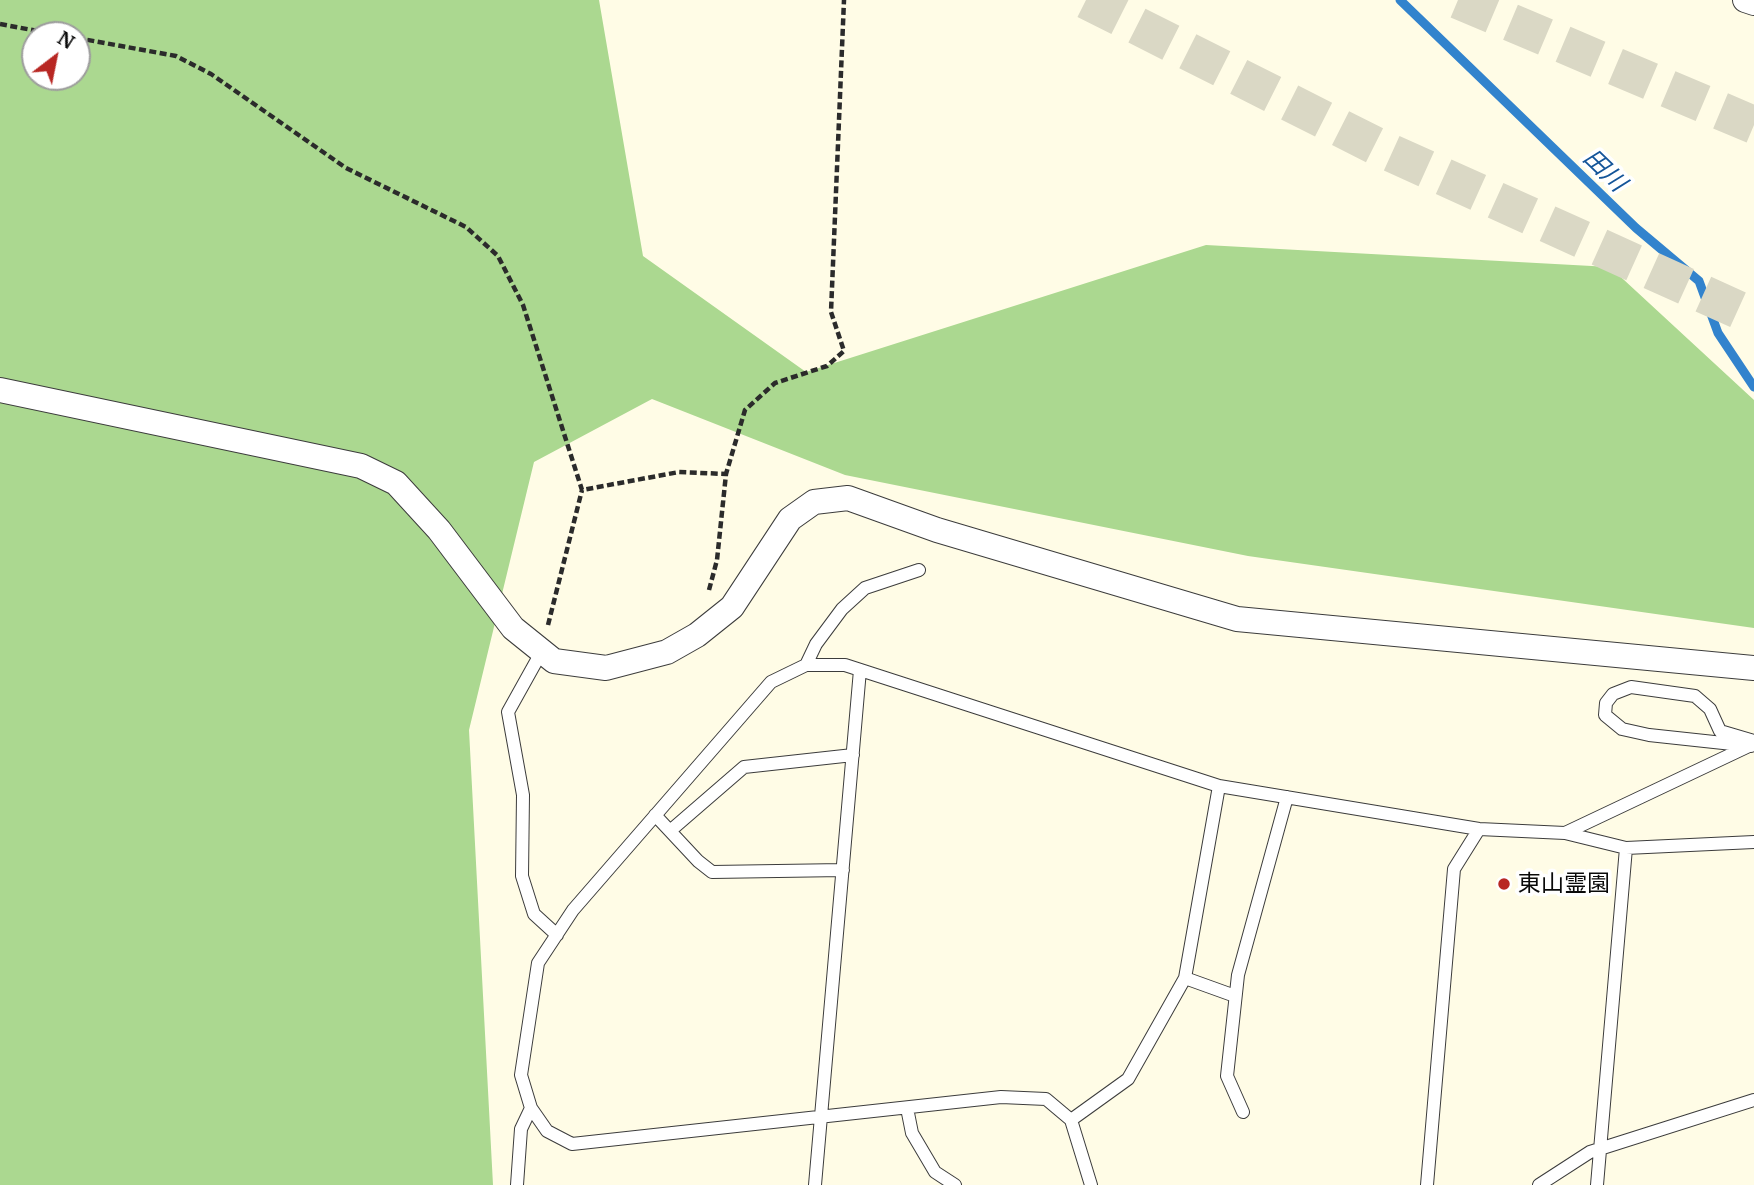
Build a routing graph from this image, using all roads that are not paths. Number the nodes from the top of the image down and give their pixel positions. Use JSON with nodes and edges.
{"nodes":[{"id":1,"x":1745,"y":0,"type":"edge"},
{"id":2,"x":1754,"y":3,"type":"edge"},
{"id":3,"x":0,"y":390,"type":"edge"},
{"id":4,"x":919,"y":570,"type":"dead end"},
{"id":5,"x":542,"y":651,"type":"junction"},
{"id":6,"x":806,"y":666,"type":"junction"},
{"id":7,"x":1754,"y":667,"type":"edge"},
{"id":8,"x":860,"y":670,"type":"junction"},
{"id":9,"x":1753,"y":744,"type":"edge"},
{"id":10,"x":853,"y":755,"type":"junction"},
{"id":11,"x":1219,"y":786,"type":"junction"},
{"id":12,"x":1287,"y":797,"type":"junction"},
{"id":13,"x":655,"y":815,"type":"junction"},
{"id":14,"x":1479,"y":829,"type":"junction"},
{"id":15,"x":670,"y":831,"type":"junction"},
{"id":16,"x":1565,"y":833,"type":"junction"},
{"id":17,"x":1754,"y":842,"type":"edge"},
{"id":18,"x":1626,"y":848,"type":"junction"},
{"id":19,"x":843,"y":870,"type":"junction"},
{"id":20,"x":557,"y":935,"type":"junction"},
{"id":21,"x":1185,"y":978,"type":"junction"},
{"id":22,"x":1235,"y":996,"type":"junction"},
{"id":23,"x":1754,"y":1100,"type":"edge"},
{"id":24,"x":531,"y":1108,"type":"junction"},
{"id":25,"x":907,"y":1108,"type":"junction"},
{"id":26,"x":1243,"y":1111,"type":"dead end"},
{"id":27,"x":821,"y":1117,"type":"junction"},
{"id":28,"x":1071,"y":1120,"type":"junction"},
{"id":29,"x":1600,"y":1149,"type":"junction"},
{"id":30,"x":517,"y":1185,"type":"edge"},
{"id":31,"x":815,"y":1185,"type":"edge"},
{"id":32,"x":956,"y":1185,"type":"edge"},
{"id":33,"x":1091,"y":1185,"type":"edge"},
{"id":34,"x":1427,"y":1185,"type":"edge"},
{"id":35,"x":1539,"y":1185,"type":"edge"},
{"id":36,"x":1597,"y":1185,"type":"edge"}],
"edges":[{"from":1,"to":2,"type":"street"},
{"from":3,"to":5,"type":"street"},
{"from":4,"to":6,"type":"lane"},
{"from":5,"to":7,"type":"street"},
{"from":5,"to":20,"type":"lane"},
{"from":6,"to":8,"type":"lane"},
{"from":6,"to":13,"type":"lane"},
{"from":8,"to":10,"type":"lane"},
{"from":8,"to":11,"type":"lane"},
{"from":9,"to":9,"type":"lane"},
{"from":9,"to":16,"type":"lane"},
{"from":10,"to":15,"type":"lane"},
{"from":10,"to":19,"type":"lane"},
{"from":11,"to":12,"type":"lane"},
{"from":11,"to":21,"type":"lane"},
{"from":12,"to":14,"type":"lane"},
{"from":12,"to":22,"type":"lane"},
{"from":13,"to":15,"type":"lane"},
{"from":13,"to":20,"type":"lane"},
{"from":14,"to":16,"type":"lane"},
{"from":14,"to":34,"type":"lane"},
{"from":15,"to":19,"type":"lane"},
{"from":16,"to":18,"type":"lane"},
{"from":17,"to":18,"type":"lane"},
{"from":18,"to":29,"type":"lane"},
{"from":19,"to":27,"type":"lane"},
{"from":20,"to":24,"type":"lane"},
{"from":21,"to":22,"type":"lane"},
{"from":21,"to":28,"type":"lane"},
{"from":22,"to":26,"type":"lane"},
{"from":23,"to":29,"type":"lane"},
{"from":24,"to":27,"type":"lane"},
{"from":24,"to":30,"type":"lane"},
{"from":25,"to":27,"type":"lane"},
{"from":25,"to":28,"type":"lane"},
{"from":25,"to":32,"type":"lane"},
{"from":27,"to":31,"type":"lane"},
{"from":28,"to":33,"type":"lane"},
{"from":29,"to":35,"type":"lane"},
{"from":29,"to":36,"type":"lane"}]}
